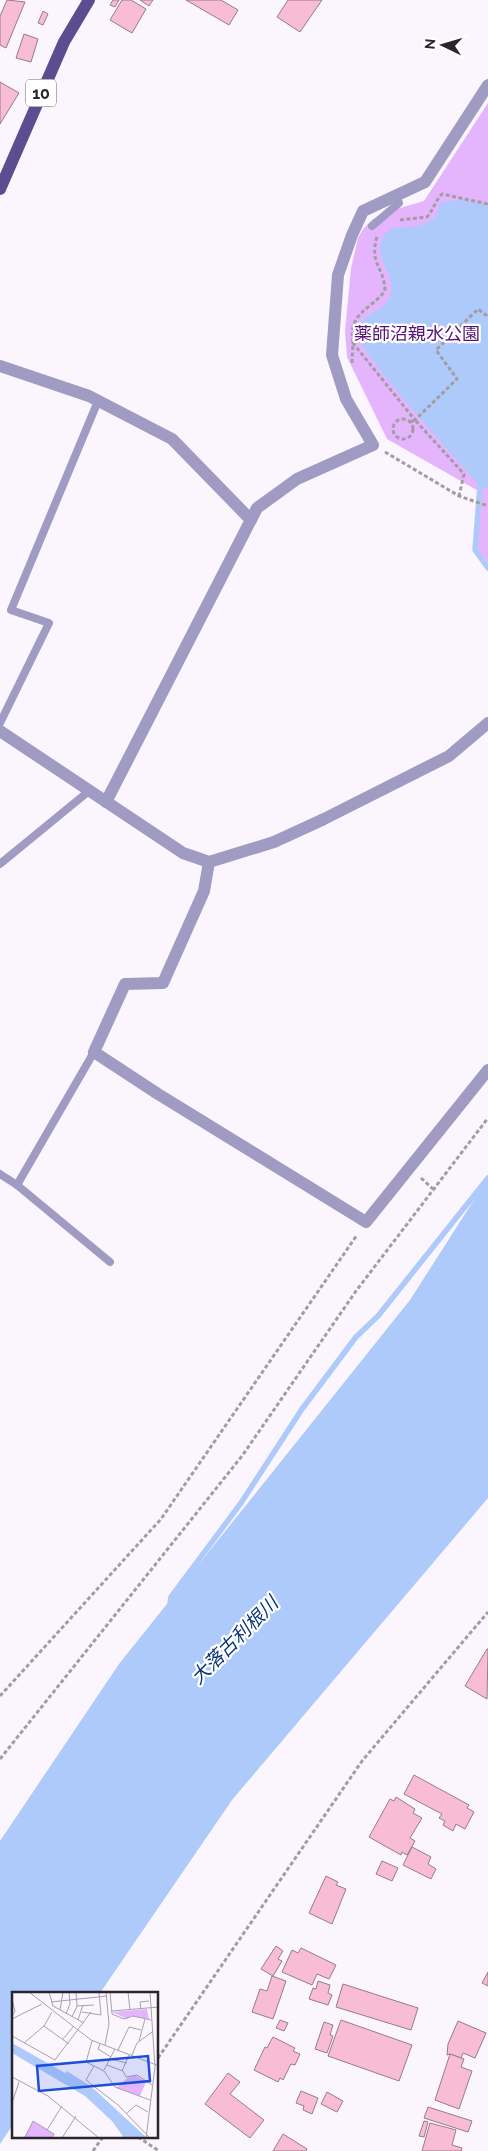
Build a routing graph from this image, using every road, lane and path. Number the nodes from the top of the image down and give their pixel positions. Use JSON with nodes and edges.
{"nodes":[{"id":1,"x":89,"y":0,"type":"edge"},
{"id":2,"x":488,"y":85,"type":"edge"},
{"id":3,"x":0,"y":189,"type":"edge"},
{"id":4,"x":396,"y":196,"type":"junction"},
{"id":5,"x":488,"y":204,"type":"edge"},
{"id":6,"x":394,"y":222,"type":"dead end"},
{"id":7,"x":372,"y":226,"type":"dead end"},
{"id":8,"x":382,"y":231,"type":"dead end"},
{"id":9,"x":488,"y":314,"type":"edge"},
{"id":10,"x":353,"y":344,"type":"junction"},
{"id":11,"x":0,"y":366,"type":"edge"},
{"id":12,"x":341,"y":383,"type":"junction"},
{"id":13,"x":98,"y":401,"type":"junction"},
{"id":14,"x":415,"y":420,"type":"junction"},
{"id":15,"x":410,"y":422,"type":"junction"},
{"id":16,"x":373,"y":445,"type":"junction"},
{"id":17,"x":459,"y":496,"type":"junction"},
{"id":18,"x":488,"y":506,"type":"edge"},
{"id":19,"x":251,"y":520,"type":"junction"},
{"id":20,"x":488,"y":722,"type":"edge"},
{"id":21,"x":0,"y":724,"type":"edge"},
{"id":22,"x":0,"y":731,"type":"edge"},
{"id":23,"x":89,"y":791,"type":"junction"},
{"id":24,"x":106,"y":802,"type":"junction"},
{"id":25,"x":209,"y":862,"type":"junction"},
{"id":26,"x":0,"y":864,"type":"edge"},
{"id":27,"x":94,"y":1052,"type":"junction"},
{"id":28,"x":488,"y":1070,"type":"edge"},
{"id":29,"x":488,"y":1118,"type":"edge"},
{"id":30,"x":0,"y":1174,"type":"edge"},
{"id":31,"x":17,"y":1185,"type":"junction"},
{"id":32,"x":366,"y":1222,"type":"junction"},
{"id":33,"x":110,"y":1262,"type":"dead end"},
{"id":34,"x":488,"y":1612,"type":"edge"},
{"id":35,"x":0,"y":1696,"type":"edge"},
{"id":36,"x":0,"y":1759,"type":"edge"},
{"id":37,"x":159,"y":2057,"type":"edge"},
{"id":38,"x":102,"y":2138,"type":"edge"},
{"id":39,"x":140,"y":2138,"type":"edge"},
{"id":40,"x":93,"y":2151,"type":"edge"},
{"id":41,"x":160,"y":2151,"type":"edge"}],
"edges":[{"from":1,"to":3,"type":"main road","number":"10"},
{"from":2,"to":4,"type":"street"},
{"from":4,"to":7,"type":"lane"},
{"from":4,"to":12,"type":"street"},
{"from":5,"to":6,"type":"path"},
{"from":8,"to":10,"type":"path"},
{"from":9,"to":14,"type":"path"},
{"from":10,"to":12,"type":"path"},
{"from":10,"to":14,"type":"path"},
{"from":11,"to":13,"type":"street"},
{"from":12,"to":16,"type":"street"},
{"from":13,"to":19,"type":"street"},
{"from":13,"to":21,"type":"lane"},
{"from":14,"to":15,"type":"path"},
{"from":14,"to":17,"type":"path"},
{"from":15,"to":15,"type":"path"},
{"from":16,"to":17,"type":"path"},
{"from":16,"to":19,"type":"street"},
{"from":17,"to":18,"type":"path"},
{"from":19,"to":24,"type":"street"},
{"from":20,"to":25,"type":"street"},
{"from":22,"to":23,"type":"street"},
{"from":23,"to":24,"type":"street"},
{"from":23,"to":26,"type":"lane"},
{"from":24,"to":25,"type":"street"},
{"from":25,"to":27,"type":"street"},
{"from":27,"to":31,"type":"lane"},
{"from":27,"to":32,"type":"street"},
{"from":28,"to":32,"type":"street"},
{"from":29,"to":36,"type":"path"},
{"from":30,"to":31,"type":"lane"},
{"from":31,"to":33,"type":"lane"},
{"from":32,"to":35,"type":"path"},
{"from":34,"to":37,"type":"path"},
{"from":38,"to":40,"type":"path"},
{"from":39,"to":41,"type":"path"}]}
